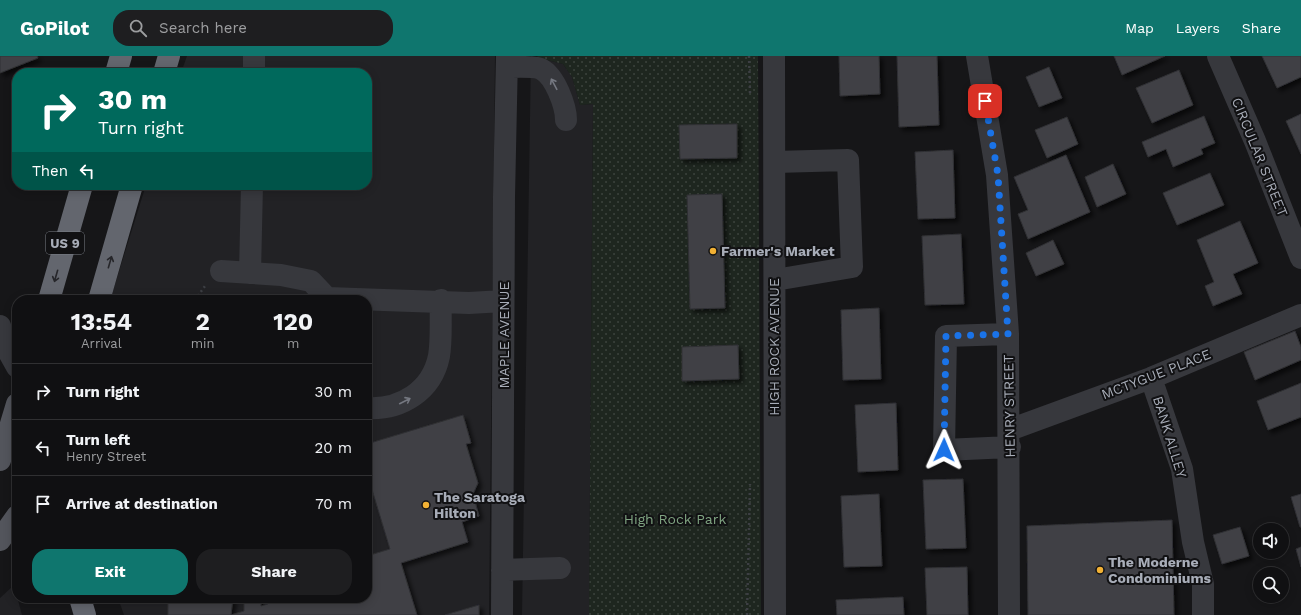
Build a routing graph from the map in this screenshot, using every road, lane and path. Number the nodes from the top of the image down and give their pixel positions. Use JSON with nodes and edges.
{"nodes":[{"id":1,"x":121,"y":56,"type":"edge"},
{"id":2,"x":169,"y":56,"type":"edge"},
{"id":3,"x":254,"y":56,"type":"edge"},
{"id":4,"x":774,"y":56,"type":"edge"},
{"id":5,"x":977,"y":56,"type":"edge"},
{"id":6,"x":1218,"y":56,"type":"edge"},
{"id":7,"x":507,"y":62,"type":"edge"},
{"id":8,"x":117,"y":68,"type":"edge"},
{"id":9,"x":165,"y":68,"type":"edge"},
{"id":10,"x":254,"y":68,"type":"edge"},
{"id":11,"x":566,"y":120,"type":"dead end"},
{"id":12,"x":775,"y":162,"type":"junction"},
{"id":13,"x":81,"y":190,"type":"edge"},
{"id":14,"x":131,"y":190,"type":"edge"},
{"id":15,"x":252,"y":190,"type":"edge"},
{"id":16,"x":1301,"y":258,"type":"edge"},
{"id":17,"x":221,"y":271,"type":"dead end"},
{"id":18,"x":250,"y":273,"type":"junction"},
{"id":19,"x":774,"y":280,"type":"junction"},
{"id":20,"x":50,"y":295,"type":"edge"},
{"id":21,"x":100,"y":295,"type":"edge"},
{"id":22,"x":323,"y":295,"type":"edge"},
{"id":23,"x":372,"y":299,"type":"edge"},
{"id":24,"x":441,"y":300,"type":"junction"},
{"id":25,"x":504,"y":302,"type":"junction"},
{"id":26,"x":1301,"y":315,"type":"edge"},
{"id":27,"x":0,"y":326,"type":"edge"},
{"id":28,"x":1008,"y":334,"type":"junction"},
{"id":29,"x":12,"y":358,"type":"edge"},
{"id":30,"x":1151,"y":378,"type":"junction"},
{"id":31,"x":372,"y":408,"type":"edge"},
{"id":32,"x":12,"y":420,"type":"edge"},
{"id":33,"x":1010,"y":438,"type":"junction"},
{"id":34,"x":0,"y":460,"type":"edge"},
{"id":35,"x":12,"y":523,"type":"edge"},
{"id":36,"x":0,"y":540,"type":"edge"},
{"id":37,"x":560,"y":568,"type":"dead end"},
{"id":38,"x":502,"y":570,"type":"junction"},
{"id":39,"x":81,"y":603,"type":"edge"},
{"id":40,"x":85,"y":615,"type":"edge"},
{"id":41,"x":502,"y":615,"type":"edge"},
{"id":42,"x":775,"y":615,"type":"edge"},
{"id":43,"x":1009,"y":615,"type":"edge"},
{"id":44,"x":1203,"y":615,"type":"edge"}],
"edges":[{"from":1,"to":8,"type":"highway"},
{"from":2,"to":9,"type":"highway"},
{"from":3,"to":10,"type":"street"},
{"from":4,"to":12,"type":"street","name":"HIGH ROCK AVENUE"},
{"from":5,"to":28,"type":"street","name":"HENRY STREET"},
{"from":6,"to":16,"type":"street","name":"CIRCULAR STREET"},
{"from":11,"to":7,"type":"street","one_way":true},
{"from":7,"to":25,"type":"street","name":"MAPLE AVENUE"},
{"from":12,"to":19,"type":"street","name":"HIGH ROCK AVENUE"},
{"from":12,"to":19,"type":"street"},
{"from":13,"to":20,"type":"highway","number":"US 9","one_way":true},
{"from":21,"to":14,"type":"highway","one_way":true},
{"from":15,"to":18,"type":"street"},
{"from":17,"to":18,"type":"street"},
{"from":18,"to":22,"type":"street"},
{"from":19,"to":42,"type":"street","name":"HIGH ROCK AVENUE"},
{"from":23,"to":24,"type":"street"},
{"from":24,"to":25,"type":"street"},
{"from":31,"to":24,"type":"street","one_way":true},
{"from":25,"to":38,"type":"street","name":"MAPLE AVENUE"},
{"from":26,"to":30,"type":"street","name":"MCTYGUE PLACE"},
{"from":27,"to":29,"type":"street"},
{"from":28,"to":33,"type":"street","name":"HENRY STREET"},
{"from":28,"to":33,"type":"street","name":"MCTYGUE PLACE"},
{"from":30,"to":33,"type":"street","name":"MCTYGUE PLACE"},
{"from":30,"to":44,"type":"street","name":"BANK ALLEY"},
{"from":32,"to":34,"type":"main road"},
{"from":33,"to":43,"type":"street","name":"HENRY STREET"},
{"from":35,"to":36,"type":"main road"},
{"from":37,"to":38,"type":"street"},
{"from":38,"to":41,"type":"street","name":"MAPLE AVENUE"},
{"from":39,"to":40,"type":"highway"}]}
